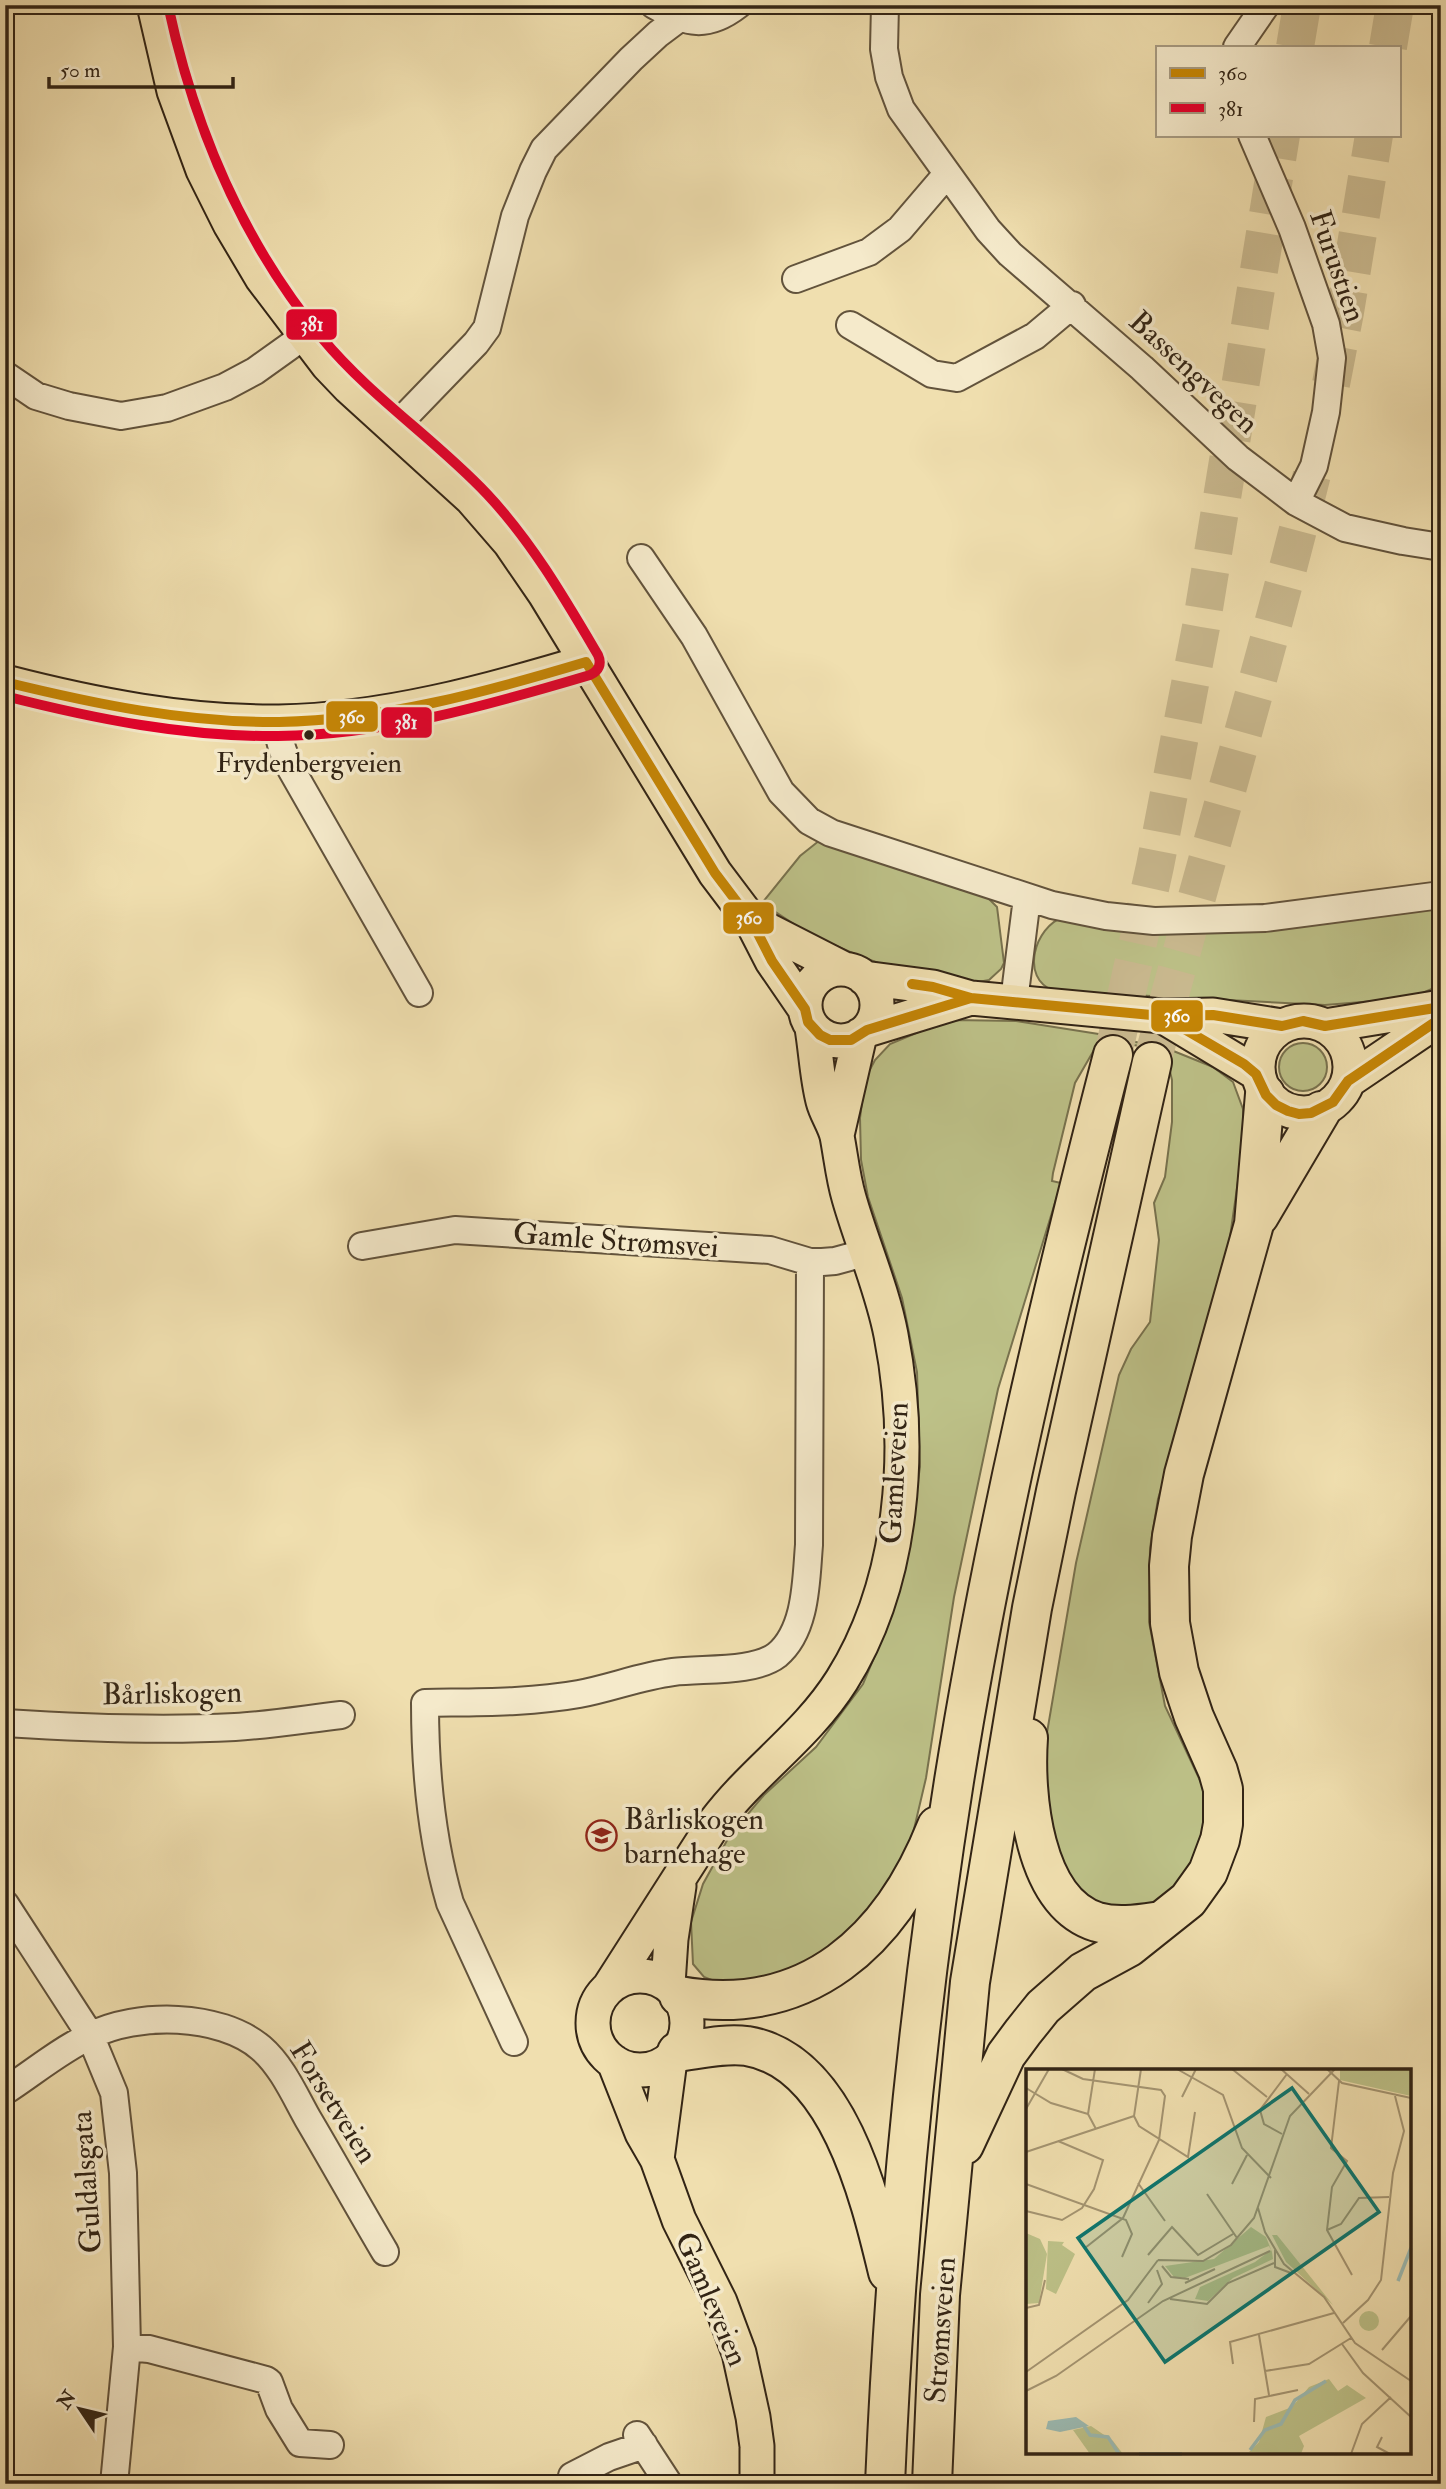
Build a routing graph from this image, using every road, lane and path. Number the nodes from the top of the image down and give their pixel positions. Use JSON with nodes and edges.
{"nodes":[{"id":1,"x":154,"y":5,"type":"edge"},
{"id":2,"x":654,"y":5,"type":"edge"},
{"id":3,"x":738,"y":5,"type":"edge"},
{"id":4,"x":885,"y":5,"type":"edge"},
{"id":5,"x":1266,"y":5,"type":"edge"},
{"id":6,"x":678,"y":19,"type":"junction"},
{"id":7,"x":1238,"y":46,"type":"edge"},
{"id":8,"x":1252,"y":136,"type":"edge"},
{"id":9,"x":947,"y":174,"type":"junction"},
{"id":10,"x":796,"y":279,"type":"dead end"},
{"id":11,"x":1072,"y":305,"type":"junction"},
{"id":12,"x":850,"y":325,"type":"dead end"},
{"id":13,"x":304,"y":336,"type":"junction"},
{"id":14,"x":5,"y":375,"type":"edge"},
{"id":15,"x":394,"y":428,"type":"junction"},
{"id":16,"x":1296,"y":502,"type":"junction"},
{"id":17,"x":1441,"y":547,"type":"edge"},
{"id":18,"x":641,"y":558,"type":"dead end"},
{"id":19,"x":586,"y":662,"type":"junction"},
{"id":20,"x":5,"y":682,"type":"edge"},
{"id":21,"x":278,"y":722,"type":"junction"},
{"id":22,"x":1441,"y":895,"type":"edge"},
{"id":23,"x":1027,"y":898,"type":"junction"},
{"id":24,"x":752,"y":922,"type":"junction"},
{"id":25,"x":854,"y":974,"type":"junction"},
{"id":26,"x":419,"y":993,"type":"dead end"},
{"id":27,"x":971,"y":999,"type":"junction"},
{"id":28,"x":1014,"y":1001,"type":"junction"},
{"id":29,"x":1441,"y":1007,"type":"edge"},
{"id":30,"x":1162,"y":1016,"type":"junction"},
{"id":31,"x":808,"y":1018,"type":"junction"},
{"id":32,"x":1441,"y":1018,"type":"edge"},
{"id":33,"x":1282,"y":1026,"type":"junction"},
{"id":34,"x":1325,"y":1026,"type":"junction"},
{"id":35,"x":864,"y":1033,"type":"junction"},
{"id":36,"x":1113,"y":1055,"type":"tunnel mouth"},
{"id":37,"x":1152,"y":1062,"type":"tunnel mouth"},
{"id":38,"x":1348,"y":1081,"type":"junction"},
{"id":39,"x":1261,"y":1084,"type":"junction"},
{"id":40,"x":1321,"y":1111,"type":"junction"},
{"id":41,"x":836,"y":1135,"type":"junction"},
{"id":42,"x":1254,"y":1224,"type":"junction"},
{"id":43,"x":362,"y":1246,"type":"dead end"},
{"id":44,"x":868,"y":1252,"type":"junction"},
{"id":45,"x":810,"y":1262,"type":"junction"},
{"id":46,"x":1032,"y":1608,"type":"junction"},
{"id":47,"x":341,"y":1715,"type":"dead end"},
{"id":48,"x":5,"y":1723,"type":"edge"},
{"id":49,"x":954,"y":1782,"type":"junction"},
{"id":50,"x":681,"y":1876,"type":"junction"},
{"id":51,"x":5,"y":1904,"type":"edge"},
{"id":52,"x":1161,"y":1921,"type":"junction"},
{"id":53,"x":610,"y":1986,"type":"junction"},
{"id":54,"x":674,"y":1990,"type":"junction"},
{"id":55,"x":90,"y":2035,"type":"junction"},
{"id":56,"x":514,"y":2042,"type":"dead end"},
{"id":57,"x":674,"y":2056,"type":"junction"},
{"id":58,"x":614,"y":2062,"type":"junction"},
{"id":59,"x":5,"y":2091,"type":"edge"},
{"id":60,"x":656,"y":2159,"type":"junction"},
{"id":61,"x":951,"y":2176,"type":"junction"},
{"id":62,"x":385,"y":2252,"type":"dead end"},
{"id":63,"x":894,"y":2301,"type":"junction"},
{"id":64,"x":127,"y":2347,"type":"junction"},
{"id":65,"x":330,"y":2445,"type":"dead end"},
{"id":66,"x":572,"y":2476,"type":"dead end"},
{"id":67,"x":114,"y":2484,"type":"edge"},
{"id":68,"x":669,"y":2484,"type":"edge"},
{"id":69,"x":758,"y":2484,"type":"edge"},
{"id":70,"x":886,"y":2484,"type":"edge"},
{"id":71,"x":932,"y":2484,"type":"edge"}],
"edges":[{"from":1,"to":13,"type":"main road"},
{"from":2,"to":6,"type":"street"},
{"from":3,"to":6,"type":"street"},
{"from":4,"to":9,"type":"street","name":"Bassengvegen"},
{"from":5,"to":7,"type":"street"},
{"from":6,"to":15,"type":"street"},
{"from":8,"to":16,"type":"street","name":"Furustien"},
{"from":9,"to":10,"type":"street"},
{"from":9,"to":11,"type":"street","name":"Bassengvegen"},
{"from":11,"to":12,"type":"street"},
{"from":11,"to":16,"type":"street","name":"Bassengvegen"},
{"from":13,"to":14,"type":"street"},
{"from":13,"to":15,"type":"main road"},
{"from":15,"to":19,"type":"main road"},
{"from":16,"to":17,"type":"street","name":"Bassengvegen"},
{"from":18,"to":23,"type":"street"},
{"from":19,"to":21,"type":"main road"},
{"from":19,"to":24,"type":"main road"},
{"from":20,"to":21,"type":"main road"},
{"from":21,"to":26,"type":"street"},
{"from":22,"to":23,"type":"street"},
{"from":23,"to":28,"type":"street"},
{"from":24,"to":25,"type":"main road"},
{"from":24,"to":31,"type":"main road"},
{"from":25,"to":27,"type":"main road"},
{"from":25,"to":31,"type":"main road"},
{"from":25,"to":35,"type":"main road"},
{"from":27,"to":28,"type":"main road"},
{"from":27,"to":35,"type":"main road"},
{"from":28,"to":30,"type":"main road"},
{"from":29,"to":34,"type":"main road"},
{"from":30,"to":33,"type":"main road"},
{"from":30,"to":39,"type":"main road"},
{"from":31,"to":35,"type":"main road"},
{"from":31,"to":41,"type":"main road","name":"Gamleveien"},
{"from":32,"to":38,"type":"main road"},
{"from":33,"to":34,"type":"main road"},
{"from":33,"to":39,"type":"main road"},
{"from":34,"to":38,"type":"main road"},
{"from":35,"to":41,"type":"main road","name":"Gamleveien"},
{"from":36,"to":49,"type":"highway"},
{"from":37,"to":46,"type":"highway"},
{"from":38,"to":40,"type":"main road"},
{"from":39,"to":40,"type":"main road"},
{"from":39,"to":42,"type":"highway"},
{"from":40,"to":42,"type":"highway"},
{"from":41,"to":44,"type":"main road","name":"Gamleveien"},
{"from":42,"to":52,"type":"highway"},
{"from":43,"to":45,"type":"street","name":"Gamle Strømsvei"},
{"from":44,"to":45,"type":"street","name":"Gamle Strømsvei"},
{"from":44,"to":50,"type":"main road","name":"Gamleveien"},
{"from":45,"to":56,"type":"street"},
{"from":46,"to":52,"type":"highway"},
{"from":46,"to":61,"type":"highway","name":"Strømsveien"},
{"from":47,"to":48,"type":"street","name":"Bårliskogen"},
{"from":49,"to":54,"type":"highway"},
{"from":49,"to":63,"type":"highway"},
{"from":50,"to":53,"type":"main road","name":"Gamleveien"},
{"from":50,"to":54,"type":"main road","name":"Gamleveien"},
{"from":51,"to":55,"type":"street","name":"Guldalsgata"},
{"from":52,"to":61,"type":"highway"},
{"from":53,"to":54,"type":"main road"},
{"from":53,"to":58,"type":"main road"},
{"from":54,"to":57,"type":"main road"},
{"from":55,"to":59,"type":"street","name":"Forsetveien"},
{"from":55,"to":62,"type":"street","name":"Forsetveien"},
{"from":55,"to":64,"type":"street","name":"Guldalsgata"},
{"from":57,"to":58,"type":"main road"},
{"from":57,"to":60,"type":"main road","name":"Gamleveien"},
{"from":57,"to":63,"type":"highway"},
{"from":58,"to":60,"type":"main road","name":"Gamleveien"},
{"from":60,"to":69,"type":"main road","name":"Gamleveien"},
{"from":61,"to":71,"type":"highway","name":"Strømsveien"},
{"from":63,"to":70,"type":"highway","name":"Strømsveien"},
{"from":64,"to":65,"type":"street"},
{"from":64,"to":67,"type":"street","name":"Guldalsgata"},
{"from":66,"to":68,"type":"street"}]}
